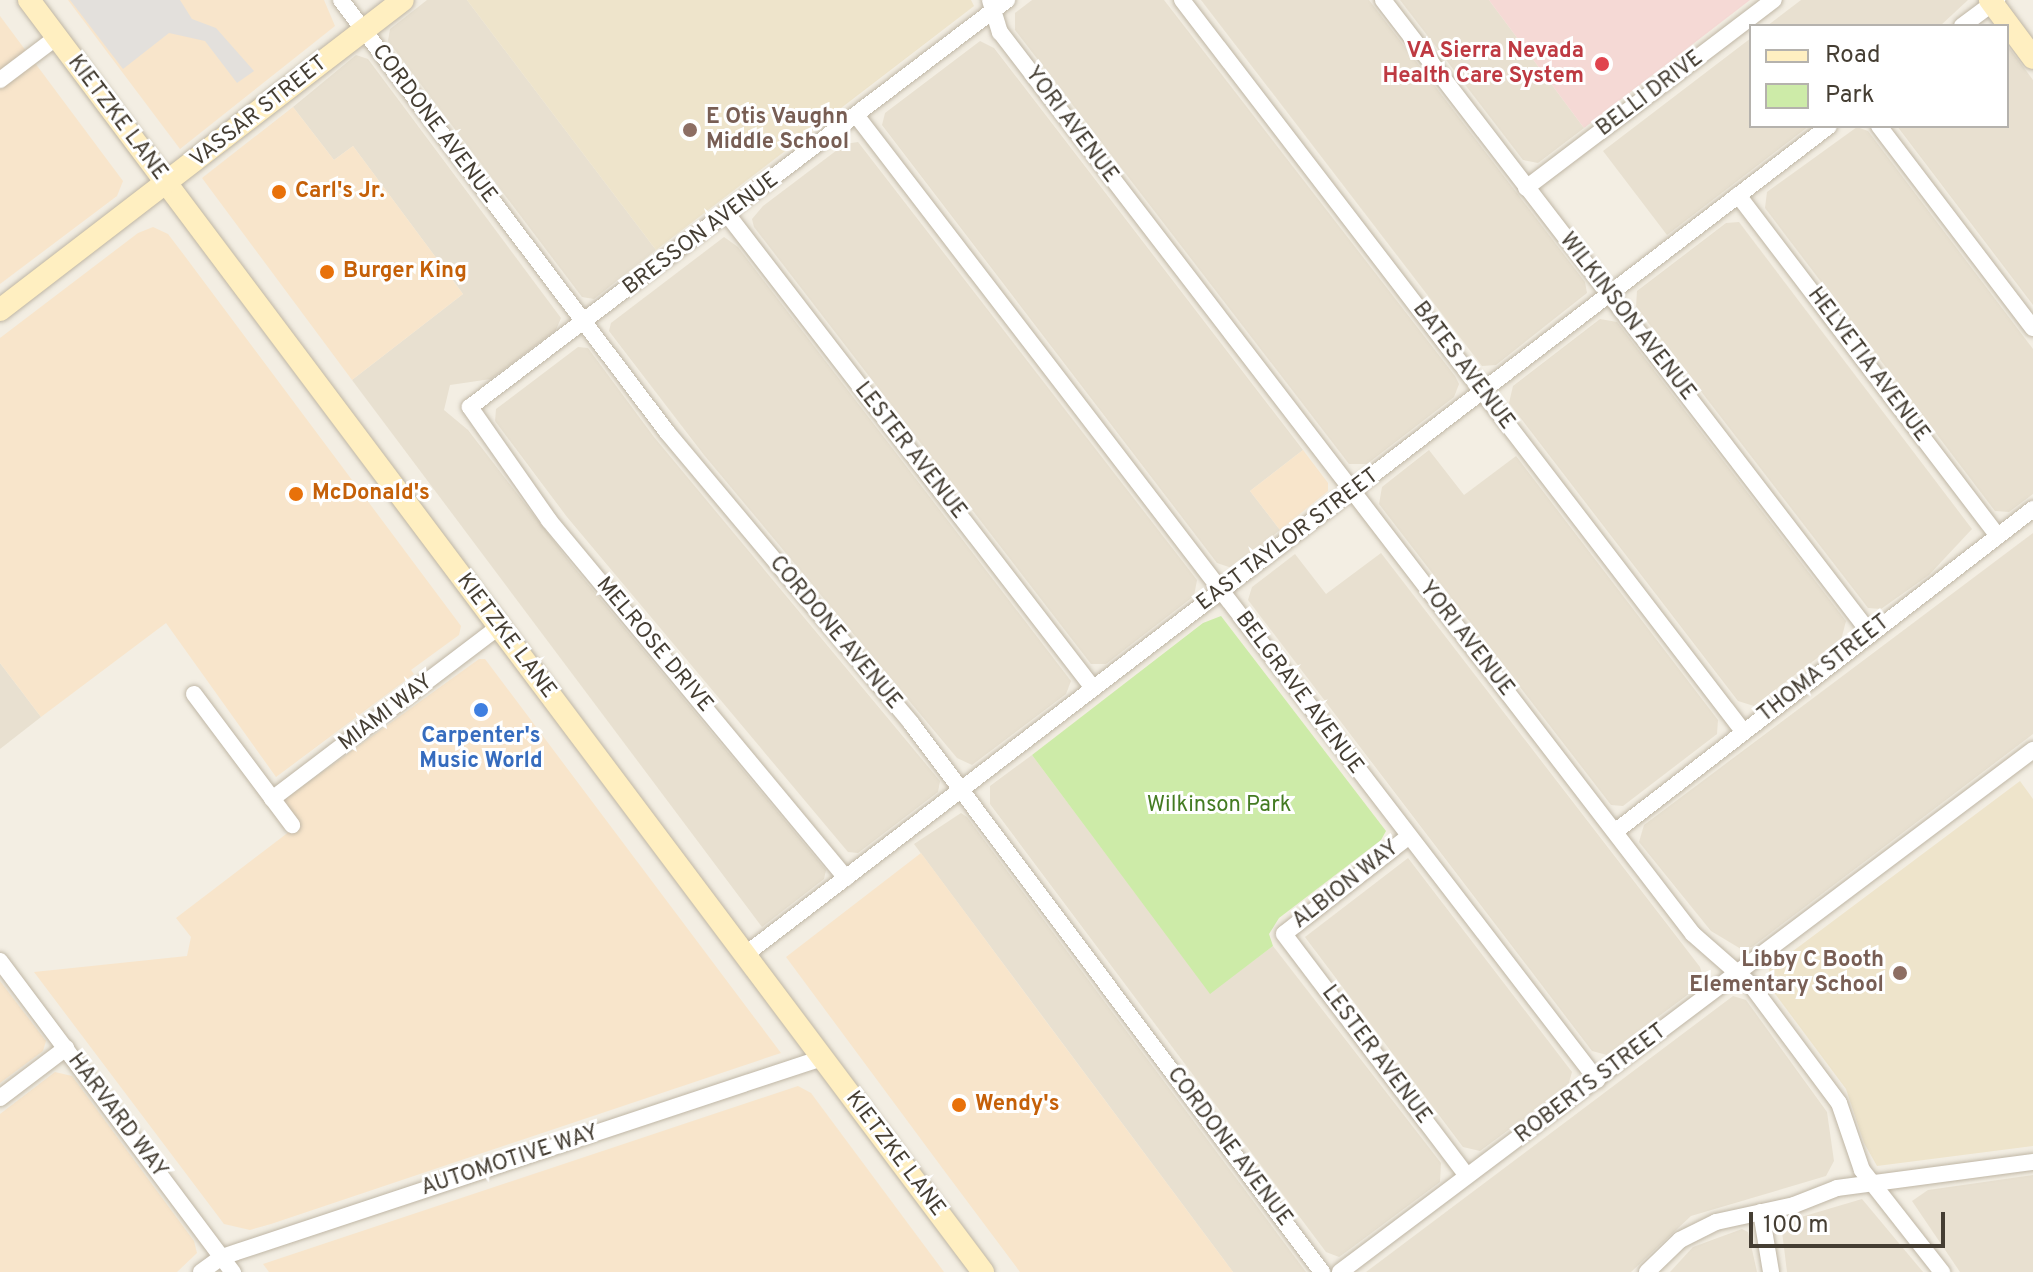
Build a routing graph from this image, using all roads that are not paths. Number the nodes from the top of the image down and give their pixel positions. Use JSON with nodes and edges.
{"nodes":[{"id":1,"x":29,"y":0,"type":"edge"},
{"id":2,"x":341,"y":0,"type":"edge"},
{"id":3,"x":403,"y":0,"type":"edge"},
{"id":4,"x":1007,"y":0,"type":"edge"},
{"id":5,"x":1182,"y":0,"type":"edge"},
{"id":6,"x":1383,"y":0,"type":"edge"},
{"id":7,"x":1774,"y":0,"type":"edge"},
{"id":8,"x":1993,"y":1,"type":"edge"},
{"id":9,"x":992,"y":5,"type":"edge"},
{"id":10,"x":1964,"y":24,"type":"edge"},
{"id":11,"x":363,"y":30,"type":"junction"},
{"id":12,"x":57,"y":37,"type":"junction"},
{"id":13,"x":2033,"y":58,"type":"edge"},
{"id":14,"x":0,"y":80,"type":"edge"},
{"id":15,"x":856,"y":115,"type":"junction"},
{"id":16,"x":1826,"y":128,"type":"edge"},
{"id":17,"x":1881,"y":128,"type":"edge"},
{"id":18,"x":167,"y":185,"type":"junction"},
{"id":19,"x":1526,"y":188,"type":"junction"},
{"id":20,"x":1738,"y":195,"type":"junction"},
{"id":21,"x":727,"y":214,"type":"junction"},
{"id":22,"x":1610,"y":293,"type":"junction"},
{"id":23,"x":0,"y":310,"type":"edge"},
{"id":24,"x":585,"y":323,"type":"junction"},
{"id":25,"x":2033,"y":328,"type":"edge"},
{"id":26,"x":1483,"y":392,"type":"junction"},
{"id":27,"x":470,"y":407,"type":"joint"},
{"id":28,"x":1352,"y":493,"type":"junction"},
{"id":29,"x":2033,"y":509,"type":"edge"},
{"id":30,"x":1998,"y":536,"type":"junction"},
{"id":31,"x":1220,"y":591,"type":"junction"},
{"id":32,"x":499,"y":627,"type":"junction"},
{"id":33,"x":1870,"y":633,"type":"junction"},
{"id":34,"x":1093,"y":688,"type":"junction"},
{"id":35,"x":194,"y":694,"type":"dead end"},
{"id":36,"x":1743,"y":731,"type":"junction"},
{"id":37,"x":2033,"y":750,"type":"edge"},
{"id":38,"x":961,"y":790,"type":"junction"},
{"id":39,"x":272,"y":799,"type":"junction"},
{"id":40,"x":292,"y":825,"type":"dead end"},
{"id":41,"x":1616,"y":831,"type":"junction"},
{"id":42,"x":1408,"y":837,"type":"junction"},
{"id":43,"x":846,"y":878,"type":"junction"},
{"id":44,"x":1284,"y":934,"type":"joint"},
{"id":45,"x":746,"y":954,"type":"junction"},
{"id":46,"x":0,"y":961,"type":"edge"},
{"id":47,"x":1739,"y":973,"type":"junction"},
{"id":48,"x":66,"y":1048,"type":"junction"},
{"id":49,"x":822,"y":1058,"type":"junction"},
{"id":50,"x":1597,"y":1080,"type":"junction"},
{"id":51,"x":0,"y":1098,"type":"edge"},
{"id":52,"x":2033,"y":1162,"type":"edge"},
{"id":53,"x":1467,"y":1176,"type":"junction"},
{"id":54,"x":1877,"y":1184,"type":"junction"},
{"id":55,"x":1761,"y":1212,"type":"junction"},
{"id":56,"x":222,"y":1257,"type":"junction"},
{"id":57,"x":201,"y":1272,"type":"edge"},
{"id":58,"x":233,"y":1272,"type":"edge"},
{"id":59,"x":983,"y":1272,"type":"edge"},
{"id":60,"x":1322,"y":1272,"type":"edge"},
{"id":61,"x":1340,"y":1272,"type":"edge"},
{"id":62,"x":1647,"y":1272,"type":"edge"},
{"id":63,"x":1771,"y":1272,"type":"edge"},
{"id":64,"x":1942,"y":1272,"type":"edge"}],
"edges":[{"from":1,"to":12,"type":"main road","name":"KIETZKE LANE"},
{"from":2,"to":11,"type":"street","name":"CORDONE AVENUE"},
{"from":3,"to":11,"type":"main road","name":"VASSAR STREET"},
{"from":4,"to":9,"type":"street","name":"BRESSON AVENUE"},
{"from":5,"to":26,"type":"street","name":"BATES AVENUE"},
{"from":6,"to":19,"type":"street","name":"WILKINSON AVENUE"},
{"from":7,"to":19,"type":"street","name":"BELLI DRIVE"},
{"from":8,"to":10,"type":"street"},
{"from":8,"to":13,"type":"main road"},
{"from":9,"to":15,"type":"street","name":"BRESSON AVENUE"},
{"from":9,"to":28,"type":"street","name":"YORI AVENUE"},
{"from":11,"to":18,"type":"main road","name":"VASSAR STREET"},
{"from":11,"to":24,"type":"street","name":"CORDONE AVENUE"},
{"from":12,"to":14,"type":"street"},
{"from":12,"to":18,"type":"main road","name":"KIETZKE LANE"},
{"from":15,"to":21,"type":"street","name":"BRESSON AVENUE"},
{"from":15,"to":31,"type":"street","name":"BELGRAVE AVENUE"},
{"from":16,"to":20,"type":"street","name":"EAST TAYLOR STREET"},
{"from":17,"to":25,"type":"street"},
{"from":18,"to":23,"type":"main road","name":"VASSAR STREET"},
{"from":18,"to":32,"type":"main road","name":"KIETZKE LANE"},
{"from":19,"to":22,"type":"street","name":"WILKINSON AVENUE"},
{"from":20,"to":22,"type":"street","name":"EAST TAYLOR STREET"},
{"from":20,"to":30,"type":"street","name":"HELVETIA AVENUE"},
{"from":21,"to":24,"type":"street","name":"BRESSON AVENUE"},
{"from":21,"to":34,"type":"street","name":"LESTER AVENUE"},
{"from":22,"to":26,"type":"street","name":"EAST TAYLOR STREET"},
{"from":22,"to":33,"type":"street","name":"WILKINSON AVENUE"},
{"from":24,"to":27,"type":"street","name":"BRESSON AVENUE"},
{"from":24,"to":38,"type":"street","name":"CORDONE AVENUE"},
{"from":26,"to":28,"type":"street","name":"EAST TAYLOR STREET"},
{"from":26,"to":36,"type":"street","name":"BATES AVENUE"},
{"from":27,"to":43,"type":"street","name":"MELROSE DRIVE"},
{"from":28,"to":31,"type":"street","name":"EAST TAYLOR STREET"},
{"from":28,"to":41,"type":"street","name":"YORI AVENUE"},
{"from":29,"to":30,"type":"street","name":"THOMA STREET"},
{"from":30,"to":33,"type":"street","name":"THOMA STREET"},
{"from":31,"to":34,"type":"street","name":"EAST TAYLOR STREET"},
{"from":31,"to":42,"type":"street","name":"BELGRAVE AVENUE"},
{"from":32,"to":39,"type":"street","name":"MIAMI WAY"},
{"from":32,"to":45,"type":"main road","name":"KIETZKE LANE"},
{"from":33,"to":36,"type":"street","name":"THOMA STREET"},
{"from":34,"to":38,"type":"street","name":"EAST TAYLOR STREET"},
{"from":35,"to":39,"type":"street"},
{"from":36,"to":41,"type":"street","name":"THOMA STREET"},
{"from":37,"to":47,"type":"street","name":"ROBERTS STREET"},
{"from":38,"to":43,"type":"street","name":"EAST TAYLOR STREET"},
{"from":38,"to":60,"type":"street","name":"CORDONE AVENUE"},
{"from":39,"to":40,"type":"street"},
{"from":41,"to":47,"type":"street","name":"YORI AVENUE"},
{"from":42,"to":44,"type":"street","name":"ALBION WAY"},
{"from":42,"to":50,"type":"street","name":"BELGRAVE AVENUE"},
{"from":43,"to":45,"type":"street","name":"EAST TAYLOR STREET"},
{"from":44,"to":53,"type":"street","name":"LESTER AVENUE"},
{"from":45,"to":49,"type":"main road","name":"KIETZKE LANE"},
{"from":46,"to":48,"type":"street","name":"HARVARD WAY"},
{"from":47,"to":50,"type":"street","name":"ROBERTS STREET"},
{"from":47,"to":54,"type":"street","name":"YORI AVENUE"},
{"from":48,"to":51,"type":"street"},
{"from":48,"to":56,"type":"street","name":"HARVARD WAY"},
{"from":49,"to":56,"type":"street","name":"AUTOMOTIVE WAY"},
{"from":49,"to":59,"type":"main road","name":"KIETZKE LANE"},
{"from":50,"to":53,"type":"street","name":"ROBERTS STREET"},
{"from":52,"to":54,"type":"street"},
{"from":53,"to":61,"type":"street","name":"ROBERTS STREET"},
{"from":54,"to":55,"type":"street"},
{"from":54,"to":64,"type":"street","name":"YORI AVENUE"},
{"from":55,"to":62,"type":"street"},
{"from":55,"to":63,"type":"street"},
{"from":56,"to":57,"type":"street","name":"AUTOMOTIVE WAY"},
{"from":56,"to":58,"type":"street","name":"HARVARD WAY"}]}
